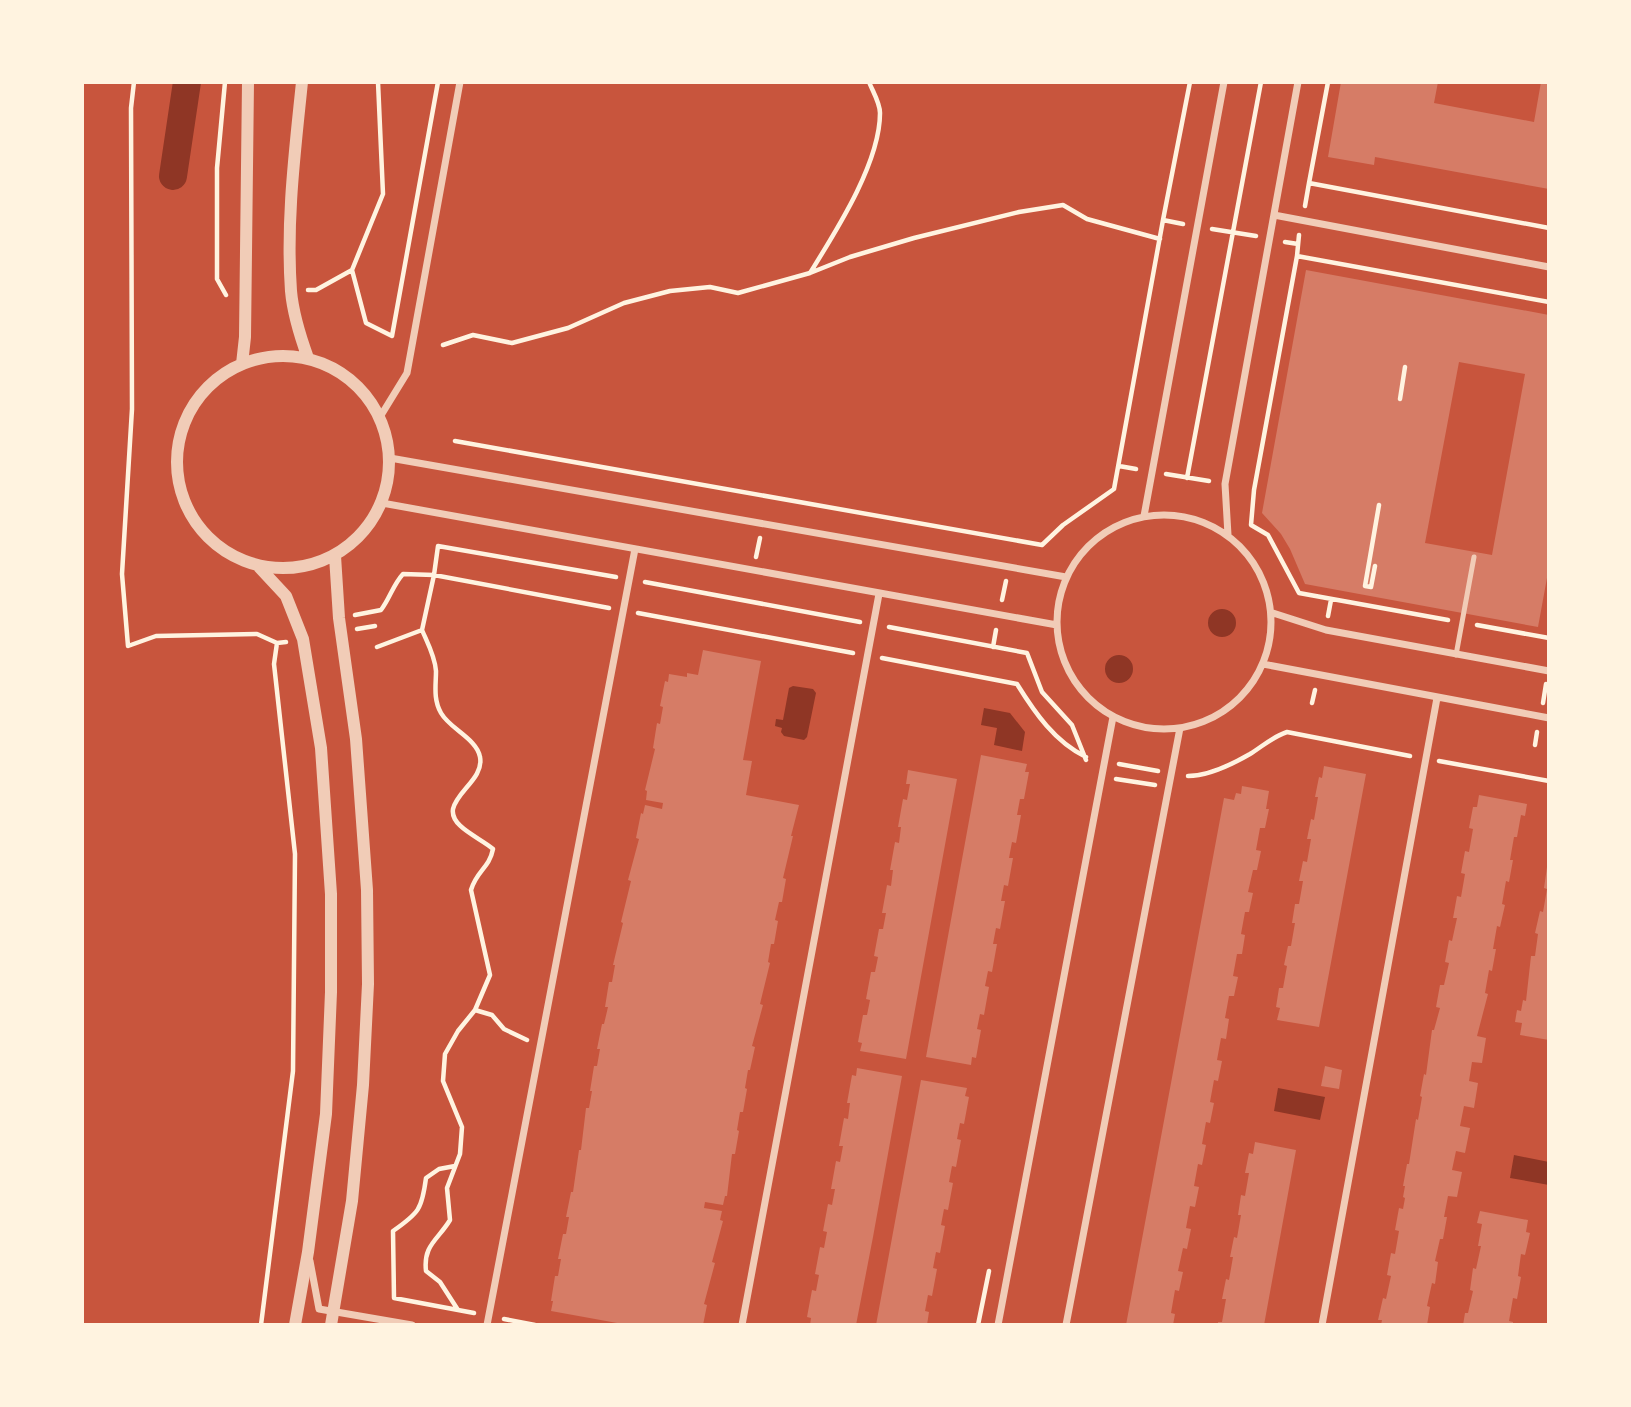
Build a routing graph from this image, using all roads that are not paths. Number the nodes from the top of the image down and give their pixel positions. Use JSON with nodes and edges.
{"nodes":[{"id":1,"x":248,"y":82,"type":"edge"},
{"id":2,"x":302,"y":82,"type":"edge"},
{"id":3,"x":460,"y":82,"type":"edge"},
{"id":4,"x":1224,"y":82,"type":"edge"},
{"id":5,"x":1298,"y":82,"type":"edge"},
{"id":6,"x":1274,"y":215,"type":"junction"},
{"id":7,"x":1549,"y":267,"type":"edge"},
{"id":8,"x":308,"y":358,"type":"junction"},
{"id":9,"x":242,"y":364,"type":"junction"},
{"id":10,"x":380,"y":417,"type":"junction"},
{"id":11,"x":390,"y":457,"type":"junction"},
{"id":12,"x":382,"y":503,"type":"junction"},
{"id":13,"x":1144,"y":516,"type":"junction"},
{"id":14,"x":1228,"y":536,"type":"junction"},
{"id":15,"x":635,"y":549,"type":"junction"},
{"id":16,"x":335,"y":556,"type":"junction"},
{"id":17,"x":1474,"y":557,"type":"dead end"},
{"id":18,"x":259,"y":567,"type":"junction"},
{"id":19,"x":1066,"y":577,"type":"junction"},
{"id":20,"x":879,"y":594,"type":"junction"},
{"id":21,"x":1273,"y":613,"type":"junction"},
{"id":22,"x":1057,"y":625,"type":"junction"},
{"id":23,"x":1456,"y":655,"type":"junction"},
{"id":24,"x":1263,"y":663,"type":"junction"},
{"id":25,"x":1549,"y":671,"type":"edge"},
{"id":26,"x":1437,"y":698,"type":"junction"},
{"id":27,"x":1113,"y":717,"type":"junction"},
{"id":28,"x":1549,"y":718,"type":"edge"},
{"id":29,"x":1180,"y":728,"type":"junction"},
{"id":30,"x":308,"y":1252,"type":"junction"},
{"id":31,"x":332,"y":1318,"type":"edge"},
{"id":32,"x":295,"y":1325,"type":"edge"},
{"id":33,"x":412,"y":1325,"type":"edge"},
{"id":34,"x":487,"y":1325,"type":"edge"},
{"id":35,"x":742,"y":1325,"type":"edge"},
{"id":36,"x":998,"y":1325,"type":"edge"},
{"id":37,"x":1066,"y":1325,"type":"edge"},
{"id":38,"x":1322,"y":1325,"type":"edge"}],
"edges":[{"from":1,"to":9,"type":"street"},
{"from":2,"to":8,"type":"street"},
{"from":3,"to":10,"type":"street"},
{"from":4,"to":13,"type":"street"},
{"from":5,"to":6,"type":"street"},
{"from":6,"to":7,"type":"street"},
{"from":6,"to":14,"type":"street"},
{"from":8,"to":9,"type":"street"},
{"from":8,"to":10,"type":"street"},
{"from":9,"to":18,"type":"street"},
{"from":10,"to":11,"type":"street"},
{"from":11,"to":12,"type":"street"},
{"from":11,"to":19,"type":"street"},
{"from":12,"to":15,"type":"street"},
{"from":12,"to":16,"type":"street"},
{"from":13,"to":14,"type":"street"},
{"from":13,"to":19,"type":"street"},
{"from":14,"to":21,"type":"street"},
{"from":15,"to":20,"type":"street"},
{"from":15,"to":34,"type":"street"},
{"from":16,"to":18,"type":"street"},
{"from":16,"to":31,"type":"street"},
{"from":17,"to":23,"type":"lane"},
{"from":18,"to":30,"type":"street"},
{"from":19,"to":22,"type":"street"},
{"from":20,"to":22,"type":"street"},
{"from":20,"to":35,"type":"street"},
{"from":21,"to":23,"type":"street"},
{"from":21,"to":24,"type":"street"},
{"from":22,"to":27,"type":"street"},
{"from":23,"to":25,"type":"street"},
{"from":24,"to":26,"type":"street"},
{"from":24,"to":29,"type":"street"},
{"from":26,"to":28,"type":"street"},
{"from":26,"to":38,"type":"street"},
{"from":27,"to":29,"type":"street"},
{"from":27,"to":36,"type":"street"},
{"from":29,"to":37,"type":"street"},
{"from":30,"to":31,"type":"street"},
{"from":30,"to":32,"type":"street"},
{"from":31,"to":33,"type":"street"}]}
